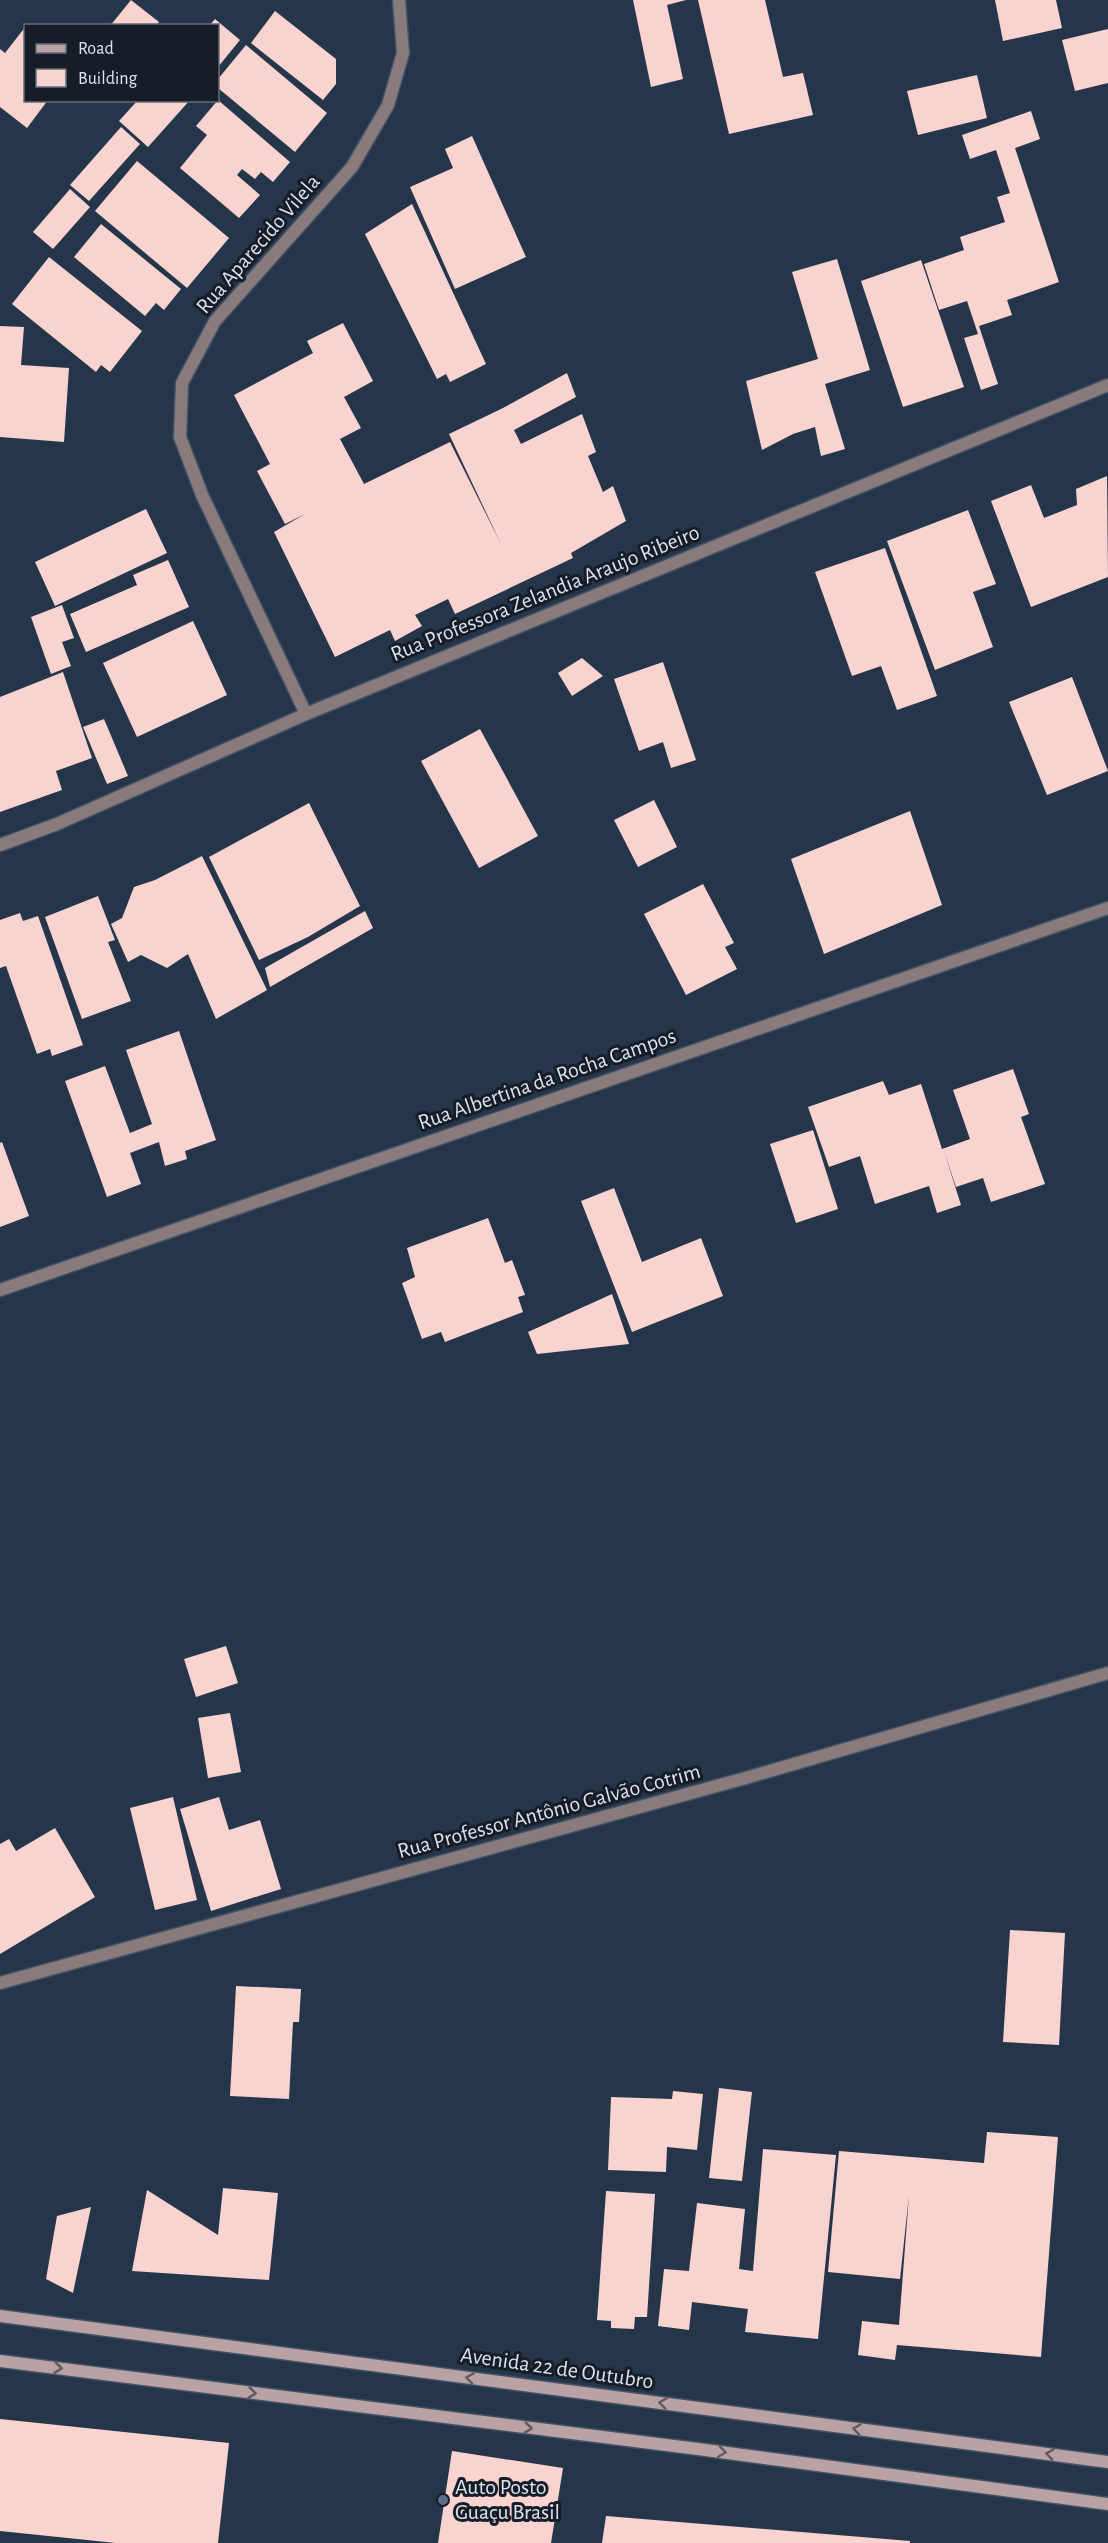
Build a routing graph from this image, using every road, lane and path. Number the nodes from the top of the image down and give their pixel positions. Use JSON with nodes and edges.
{"nodes":[{"id":1,"x":399,"y":0,"type":"edge"},
{"id":2,"x":1108,"y":385,"type":"edge"},
{"id":3,"x":306,"y":714,"type":"junction"},
{"id":4,"x":0,"y":844,"type":"edge"},
{"id":5,"x":1108,"y":908,"type":"edge"},
{"id":6,"x":0,"y":1290,"type":"edge"},
{"id":7,"x":1108,"y":1673,"type":"edge"},
{"id":8,"x":0,"y":1983,"type":"edge"},
{"id":9,"x":0,"y":2316,"type":"edge"},
{"id":10,"x":0,"y":2361,"type":"edge"},
{"id":11,"x":1108,"y":2462,"type":"edge"},
{"id":12,"x":1108,"y":2504,"type":"edge"}],
"edges":[{"from":1,"to":3,"type":"street","name":"Rua Aparecido Vilela"},
{"from":2,"to":3,"type":"street","name":"Rua Professora Zelandia Araujo Ribeiro"},
{"from":3,"to":4,"type":"street","name":"Rua Professora Zelandia Araujo Ribeiro"},
{"from":5,"to":6,"type":"street","name":"Rua Albertina da Rocha Campos"},
{"from":7,"to":8,"type":"street","name":"Rua Professor Antônio Galvão Cotrim"},
{"from":11,"to":9,"type":"street","name":"Avenida 22 de Outubro","one_way":true},
{"from":10,"to":12,"type":"street","one_way":true}]}
